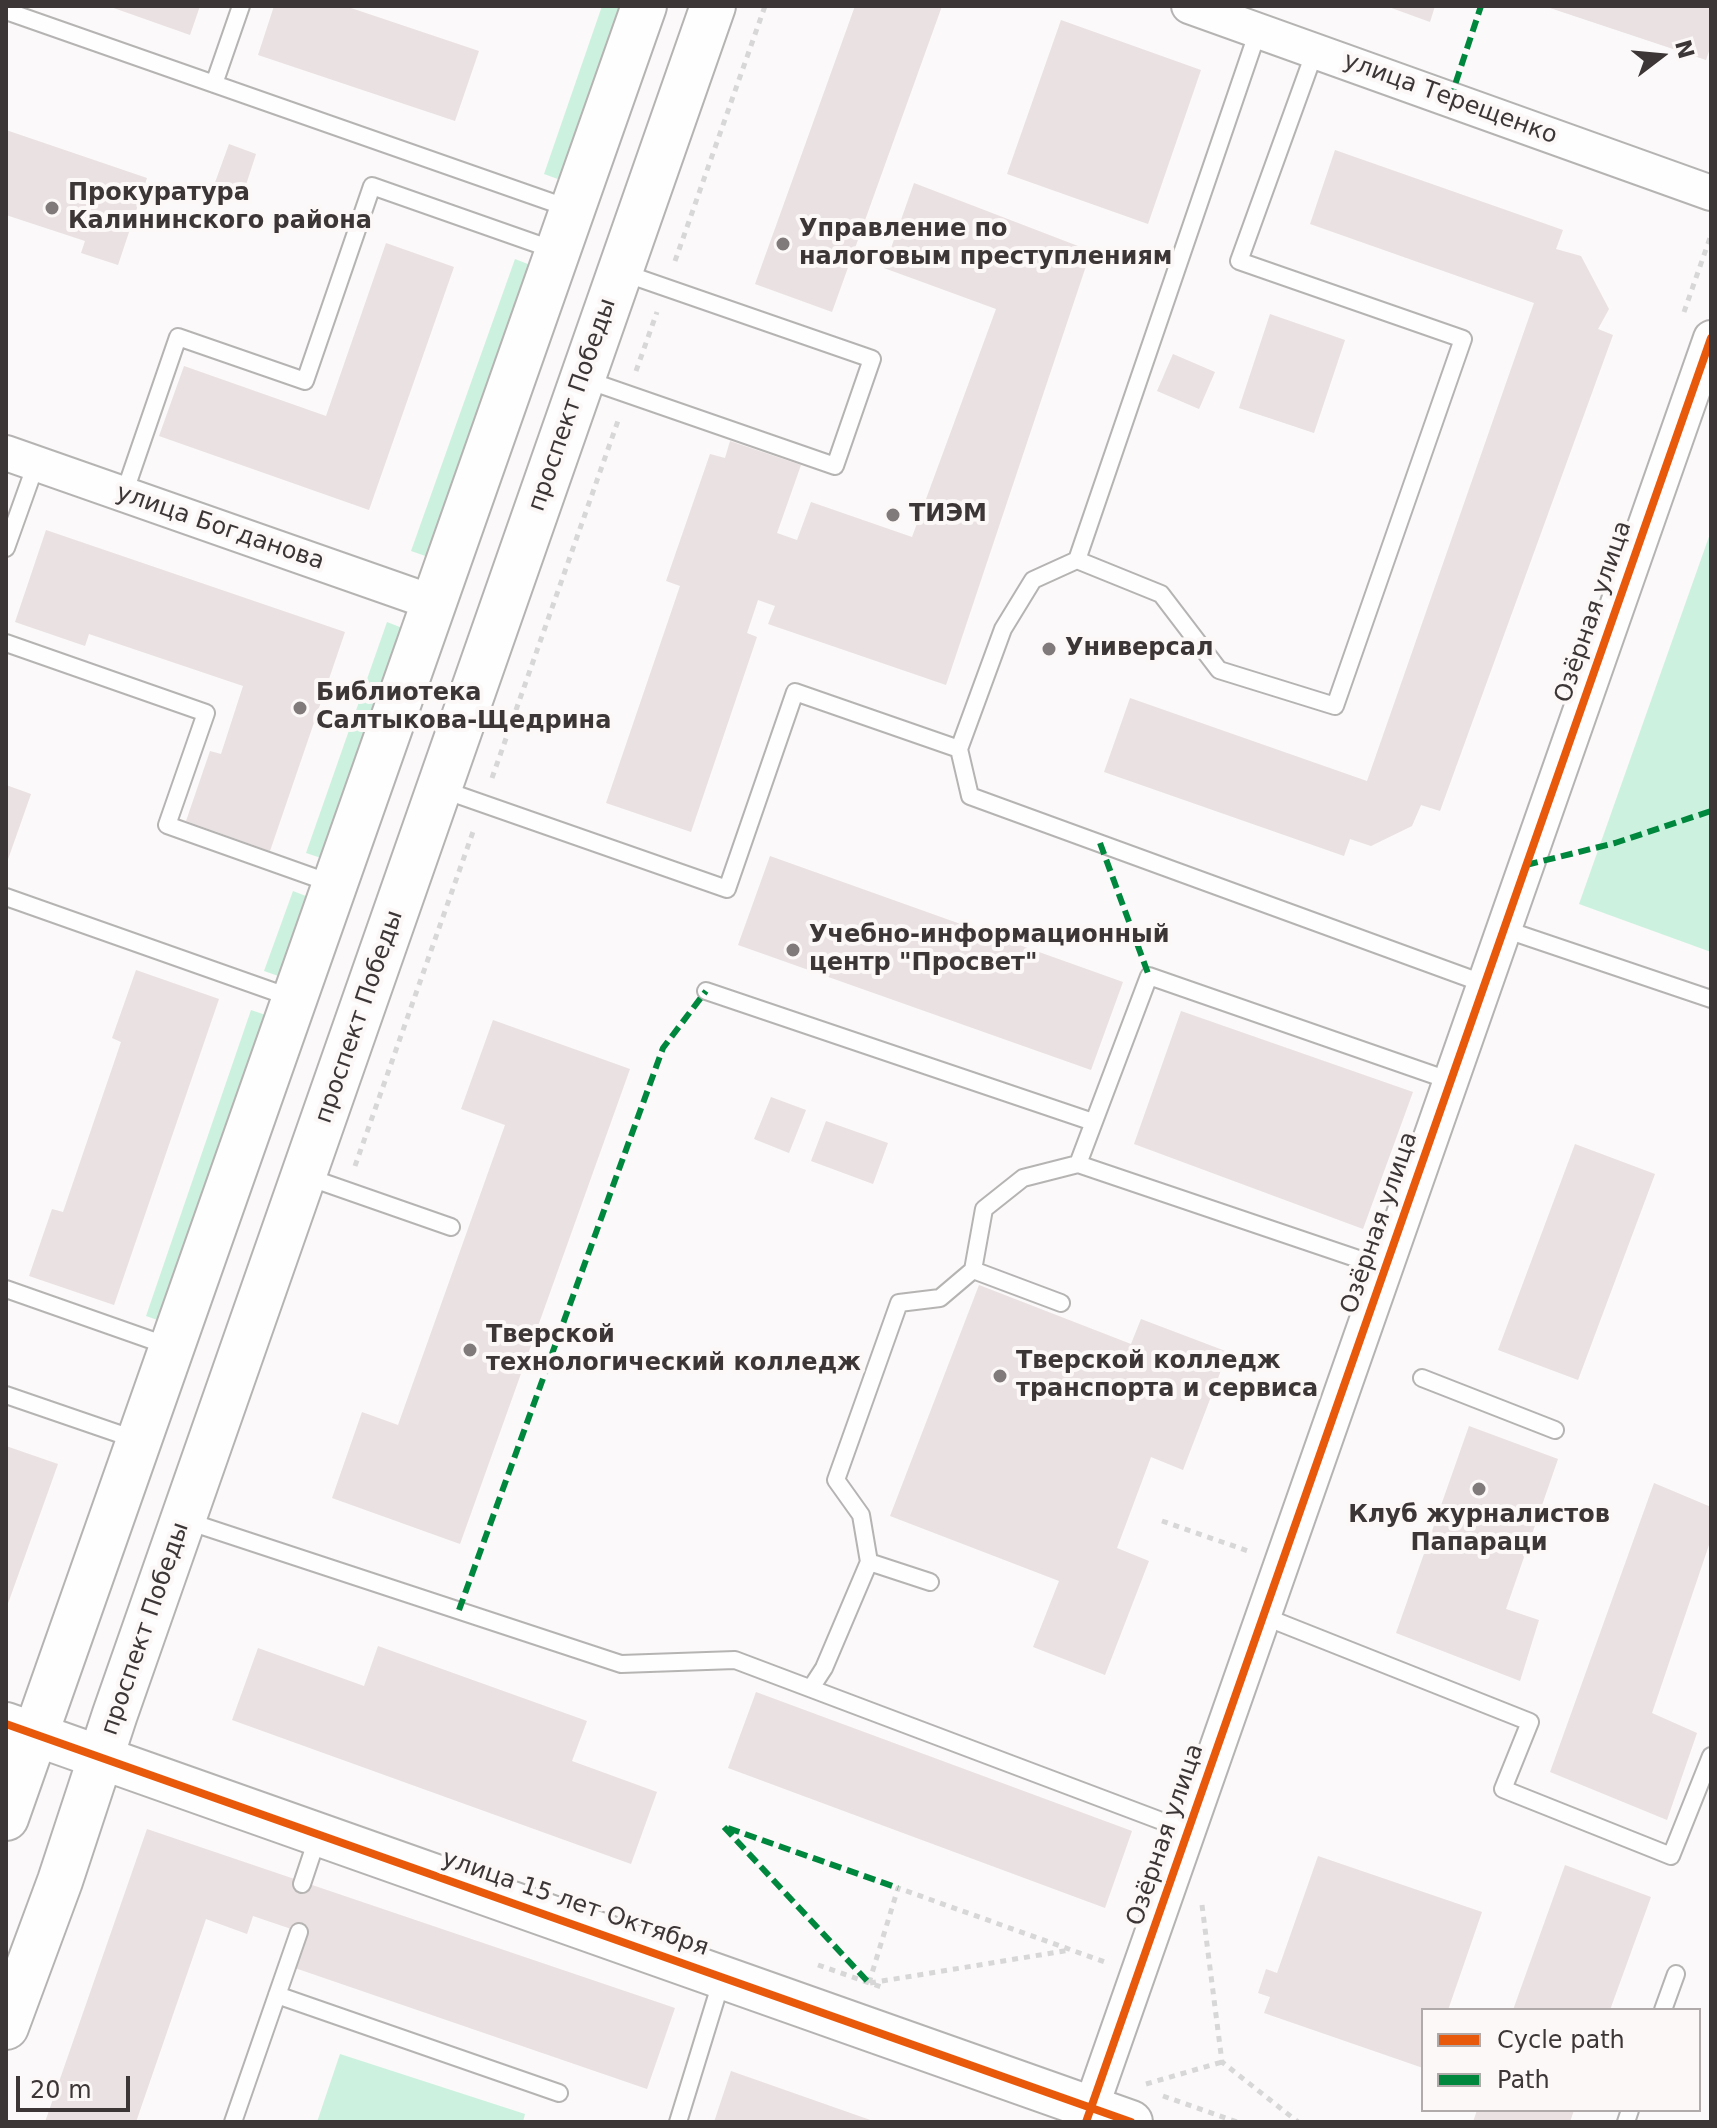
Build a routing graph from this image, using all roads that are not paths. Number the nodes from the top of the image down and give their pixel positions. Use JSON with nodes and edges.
{"nodes":[{"id":1,"x":241,"y":6,"type":"edge"},
{"id":2,"x":644,"y":6,"type":"edge"},
{"id":3,"x":713,"y":6,"type":"edge"},
{"id":4,"x":1189,"y":6,"type":"edge"},
{"id":5,"x":6,"y":11,"type":"edge"},
{"id":6,"x":1258,"y":31,"type":"junction"},
{"id":7,"x":1315,"y":51,"type":"junction"},
{"id":8,"x":214,"y":84,"type":"junction"},
{"id":9,"x":1711,"y":193,"type":"edge"},
{"id":10,"x":572,"y":209,"type":"junction"},
{"id":11,"x":558,"y":252,"type":"junction"},
{"id":12,"x":620,"y":272,"type":"junction"},
{"id":13,"x":1711,"y":338,"type":"edge"},
{"id":14,"x":582,"y":379,"type":"junction"},
{"id":15,"x":21,"y":458,"type":"edge"},
{"id":16,"x":124,"y":494,"type":"junction"},
{"id":17,"x":6,"y":548,"type":"edge"},
{"id":18,"x":1077,"y":560,"type":"junction"},
{"id":19,"x":434,"y":603,"type":"junction"},
{"id":20,"x":6,"y":643,"type":"edge"},
{"id":21,"x":959,"y":749,"type":"junction"},
{"id":22,"x":439,"y":789,"type":"junction"},
{"id":23,"x":334,"y":884,"type":"junction"},
{"id":24,"x":6,"y":897,"type":"edge"},
{"id":25,"x":1504,"y":929,"type":"junction"},
{"id":26,"x":1485,"y":984,"type":"junction"},
{"id":27,"x":706,"y":991,"type":"dead end"},
{"id":28,"x":294,"y":999,"type":"junction"},
{"id":29,"x":1711,"y":999,"type":"edge"},
{"id":30,"x":1451,"y":1081,"type":"junction"},
{"id":31,"x":1093,"y":1122,"type":"junction"},
{"id":32,"x":1078,"y":1164,"type":"junction"},
{"id":33,"x":304,"y":1176,"type":"junction"},
{"id":34,"x":451,"y":1227,"type":"dead end"},
{"id":35,"x":1385,"y":1268,"type":"junction"},
{"id":36,"x":973,"y":1270,"type":"junction"},
{"id":37,"x":6,"y":1289,"type":"edge"},
{"id":38,"x":1061,"y":1303,"type":"dead end"},
{"id":39,"x":171,"y":1347,"type":"junction"},
{"id":40,"x":1422,"y":1378,"type":"dead end"},
{"id":41,"x":6,"y":1395,"type":"edge"},
{"id":42,"x":1555,"y":1430,"type":"dead end"},
{"id":43,"x":139,"y":1440,"type":"junction"},
{"id":44,"x":184,"y":1520,"type":"junction"},
{"id":45,"x":869,"y":1562,"type":"junction"},
{"id":46,"x":930,"y":1582,"type":"dead end"},
{"id":47,"x":1263,"y":1616,"type":"junction"},
{"id":48,"x":811,"y":1688,"type":"junction"},
{"id":49,"x":20,"y":1730,"type":"edge"},
{"id":50,"x":1711,"y":1756,"type":"edge"},
{"id":51,"x":101,"y":1757,"type":"junction"},
{"id":52,"x":6,"y":1818,"type":"edge"},
{"id":53,"x":1188,"y":1831,"type":"junction"},
{"id":54,"x":318,"y":1835,"type":"junction"},
{"id":55,"x":302,"y":1884,"type":"dead end"},
{"id":56,"x":299,"y":1932,"type":"dead end"},
{"id":57,"x":1676,"y":1974,"type":"dead end"},
{"id":58,"x":723,"y":1978,"type":"junction"},
{"id":59,"x":277,"y":1995,"type":"junction"},
{"id":60,"x":1664,"y":2008,"type":"edge"},
{"id":61,"x":6,"y":2027,"type":"edge"},
{"id":62,"x":559,"y":2093,"type":"dead end"},
{"id":63,"x":1134,"y":2105,"type":"edge"},
{"id":64,"x":1089,"y":2115,"type":"edge"},
{"id":65,"x":233,"y":2122,"type":"edge"},
{"id":66,"x":678,"y":2122,"type":"edge"}],
"edges":[{"from":1,"to":8,"type":"lane"},
{"from":2,"to":10,"type":"main road"},
{"from":3,"to":12,"type":"main road","name":"проспект Победы"},
{"from":4,"to":6,"type":"street","name":"улица Терещенко"},
{"from":5,"to":8,"type":"lane"},
{"from":6,"to":7,"type":"street","name":"улица Терещенко"},
{"from":6,"to":18,"type":"lane"},
{"from":7,"to":9,"type":"street","name":"улица Терещенко"},
{"from":7,"to":18,"type":"lane"},
{"from":8,"to":10,"type":"lane"},
{"from":10,"to":11,"type":"main road"},
{"from":11,"to":16,"type":"lane"},
{"from":11,"to":19,"type":"main road"},
{"from":12,"to":14,"type":"main road","name":"проспект Победы"},
{"from":12,"to":14,"type":"lane"},
{"from":13,"to":25,"type":"street","name":"Озёрная улица"},
{"from":14,"to":22,"type":"main road","name":"проспект Победы"},
{"from":15,"to":16,"type":"street","name":"улица Богданова"},
{"from":15,"to":17,"type":"lane"},
{"from":16,"to":19,"type":"street","name":"улица Богданова"},
{"from":18,"to":21,"type":"lane"},
{"from":19,"to":23,"type":"main road"},
{"from":20,"to":23,"type":"lane"},
{"from":21,"to":22,"type":"lane"},
{"from":21,"to":26,"type":"lane"},
{"from":22,"to":33,"type":"main road","name":"проспект Победы"},
{"from":23,"to":28,"type":"main road"},
{"from":24,"to":28,"type":"lane"},
{"from":25,"to":26,"type":"street","name":"Озёрная улица"},
{"from":25,"to":29,"type":"lane"},
{"from":26,"to":30,"type":"street","name":"Озёрная улица"},
{"from":27,"to":31,"type":"lane"},
{"from":28,"to":39,"type":"main road"},
{"from":30,"to":31,"type":"lane"},
{"from":30,"to":35,"type":"street","name":"Озёрная улица"},
{"from":31,"to":32,"type":"lane"},
{"from":32,"to":35,"type":"lane"},
{"from":32,"to":36,"type":"lane"},
{"from":33,"to":34,"type":"lane"},
{"from":33,"to":44,"type":"main road","name":"проспект Победы"},
{"from":35,"to":47,"type":"street","name":"Озёрная улица"},
{"from":36,"to":38,"type":"lane"},
{"from":36,"to":45,"type":"lane"},
{"from":37,"to":39,"type":"lane"},
{"from":39,"to":43,"type":"main road"},
{"from":40,"to":42,"type":"lane"},
{"from":41,"to":43,"type":"lane"},
{"from":43,"to":49,"type":"main road"},
{"from":44,"to":48,"type":"lane"},
{"from":44,"to":51,"type":"main road","name":"проспект Победы"},
{"from":45,"to":46,"type":"lane"},
{"from":45,"to":48,"type":"lane"},
{"from":47,"to":50,"type":"lane"},
{"from":47,"to":53,"type":"street","name":"Озёрная улица"},
{"from":48,"to":53,"type":"lane"},
{"from":49,"to":51,"type":"street","name":"улица 15 лет Октября"},
{"from":49,"to":52,"type":"main road"},
{"from":51,"to":54,"type":"street","name":"улица 15 лет Октября"},
{"from":51,"to":61,"type":"main road","name":"проспект Победы"},
{"from":53,"to":64,"type":"street","name":"Озёрная улица"},
{"from":54,"to":55,"type":"lane"},
{"from":54,"to":58,"type":"street","name":"улица 15 лет Октября"},
{"from":56,"to":59,"type":"lane"},
{"from":57,"to":60,"type":"lane"},
{"from":58,"to":64,"type":"street","name":"улица 15 лет Октября"},
{"from":58,"to":66,"type":"lane"},
{"from":59,"to":62,"type":"lane"},
{"from":59,"to":65,"type":"lane"},
{"from":63,"to":64,"type":"street","name":"улица 15 лет Октября"}]}
